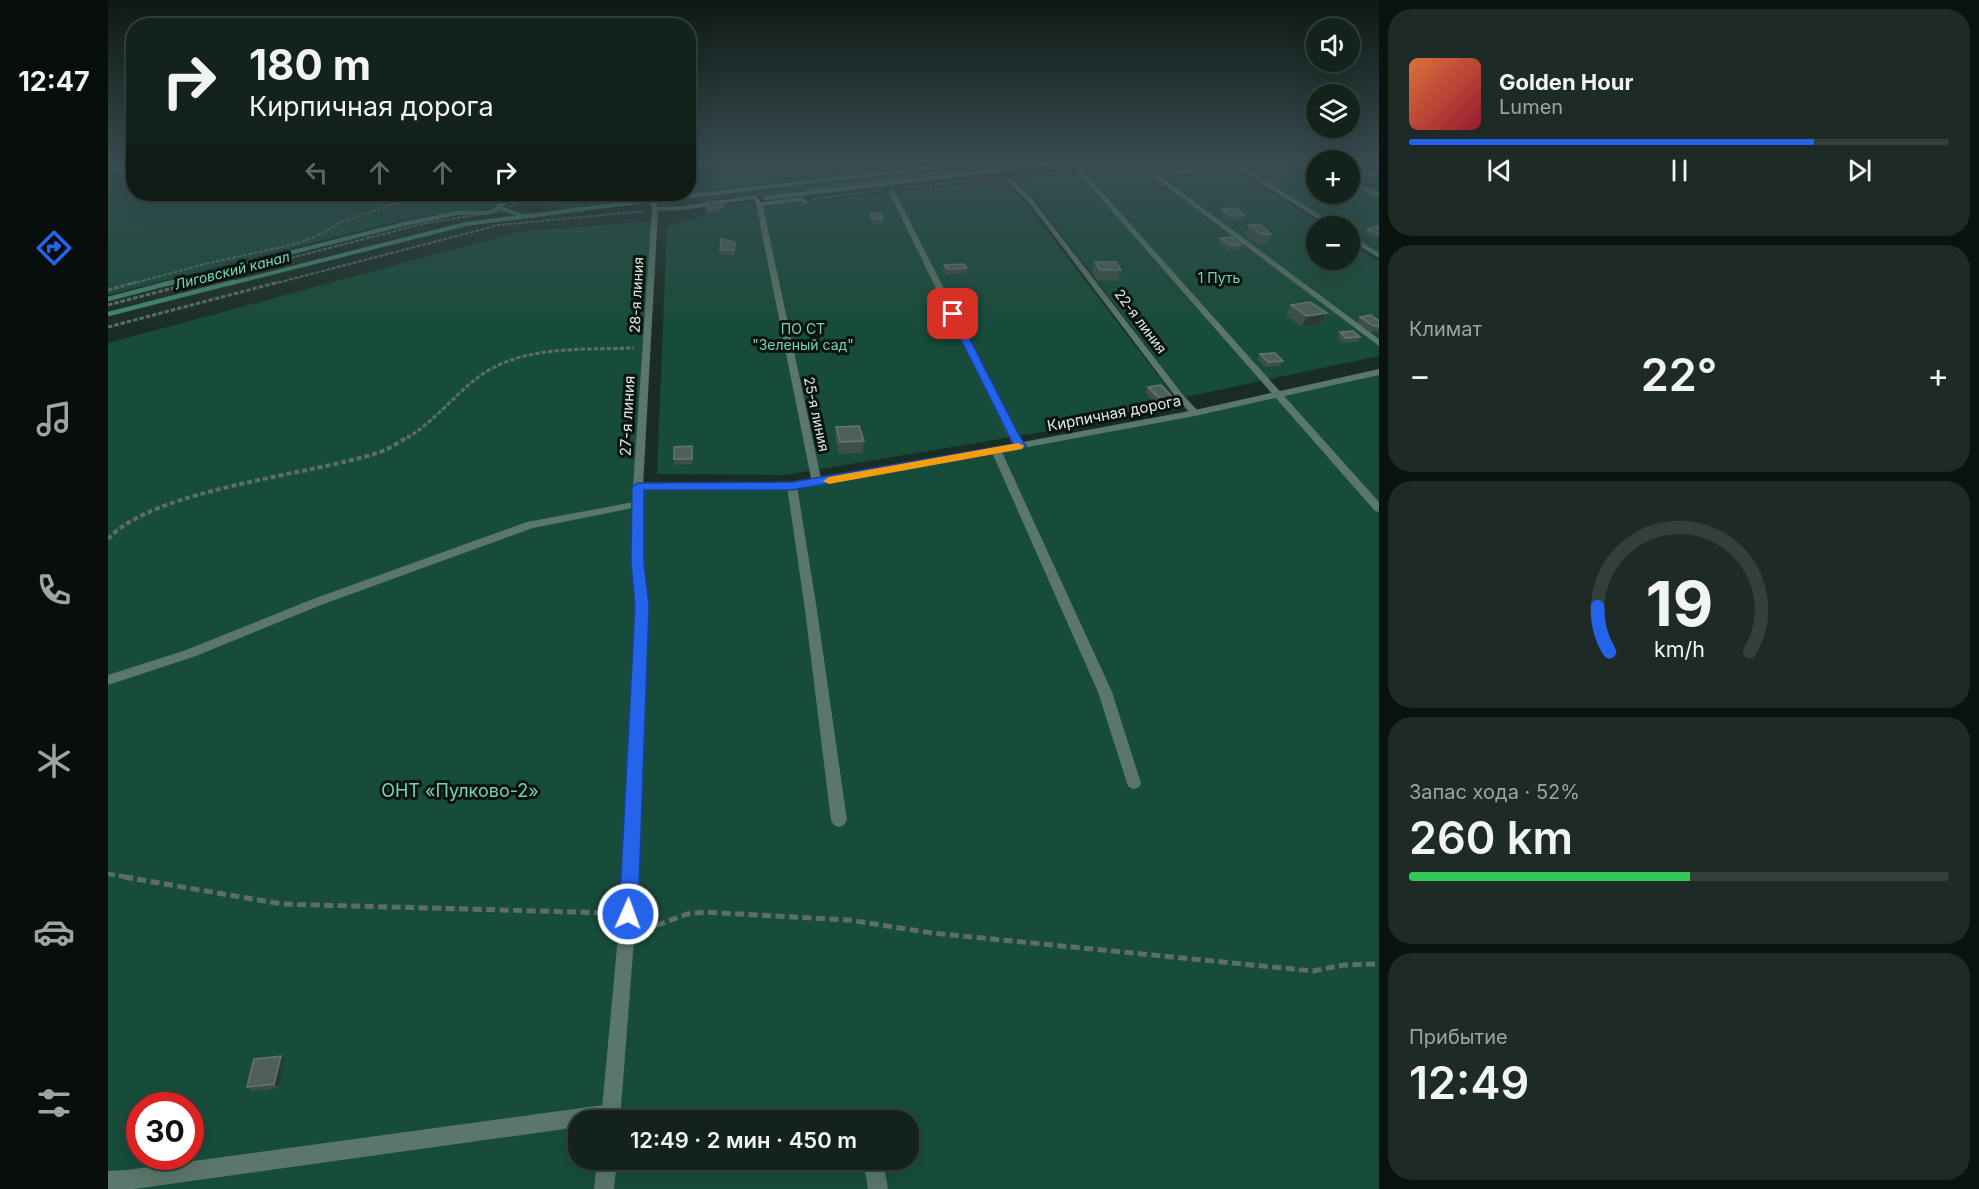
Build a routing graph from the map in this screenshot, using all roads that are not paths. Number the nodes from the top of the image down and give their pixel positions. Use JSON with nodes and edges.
{"nodes":[{"id":1,"x":654,"y":217,"type":"edge"},
{"id":2,"x":763,"y":217,"type":"edge"},
{"id":3,"x":908,"y":217,"type":"edge"},
{"id":4,"x":1044,"y":217,"type":"edge"},
{"id":5,"x":1122,"y":217,"type":"edge"},
{"id":6,"x":1212,"y":217,"type":"edge"},
{"id":7,"x":1360,"y":244,"type":"edge"},
{"id":8,"x":1379,"y":256,"type":"edge"},
{"id":9,"x":1379,"y":343,"type":"edge"},
{"id":10,"x":646,"y":347,"type":"joint"},
{"id":11,"x":1379,"y":372,"type":"edge"},
{"id":12,"x":1279,"y":393,"type":"junction"},
{"id":13,"x":1196,"y":413,"type":"junction"},
{"id":14,"x":1021,"y":446,"type":"junction"},
{"id":15,"x":996,"y":450,"type":"junction"},
{"id":16,"x":817,"y":483,"type":"junction"},
{"id":17,"x":792,"y":486,"type":"junction"},
{"id":18,"x":638,"y":487,"type":"junction"},
{"id":19,"x":639,"y":504,"type":"junction"},
{"id":20,"x":1379,"y":509,"type":"edge"},
{"id":21,"x":108,"y":680,"type":"edge"},
{"id":22,"x":1134,"y":783,"type":"dead end"},
{"id":23,"x":839,"y":820,"type":"dead end"},
{"id":24,"x":612,"y":1110,"type":"edge"},
{"id":25,"x":568,"y":1123,"type":"edge"},
{"id":26,"x":606,"y":1170,"type":"edge"},
{"id":27,"x":875,"y":1170,"type":"edge"},
{"id":28,"x":108,"y":1181,"type":"edge"},
{"id":29,"x":604,"y":1189,"type":"edge"},
{"id":30,"x":878,"y":1189,"type":"edge"}],
"edges":[{"from":1,"to":10,"type":"street","name":"28-я линия"},
{"from":2,"to":16,"type":"street","name":"25-я линия"},
{"from":3,"to":14,"type":"street"},
{"from":4,"to":13,"type":"street","name":"22-я линия"},
{"from":5,"to":12,"type":"street"},
{"from":6,"to":9,"type":"street"},
{"from":7,"to":8,"type":"street"},
{"from":10,"to":18,"type":"street","name":"27-я линия"},
{"from":11,"to":12,"type":"street","name":"Кирпичная дорога"},
{"from":12,"to":13,"type":"street","name":"Кирпичная дорога"},
{"from":12,"to":20,"type":"street"},
{"from":13,"to":14,"type":"street","name":"Кирпичная дорога"},
{"from":14,"to":15,"type":"street","name":"Кирпичная дорога"},
{"from":15,"to":16,"type":"street","name":"Кирпичная дорога"},
{"from":15,"to":22,"type":"street"},
{"from":16,"to":17,"type":"street","name":"Кирпичная дорога"},
{"from":17,"to":18,"type":"street","name":"Кирпичная дорога"},
{"from":17,"to":23,"type":"street"},
{"from":18,"to":19,"type":"street","name":"27-я линия"},
{"from":19,"to":21,"type":"street"},
{"from":19,"to":24,"type":"street","name":"27-я линия"},
{"from":25,"to":28,"type":"street"},
{"from":26,"to":29,"type":"street"},
{"from":27,"to":30,"type":"street"}]}
